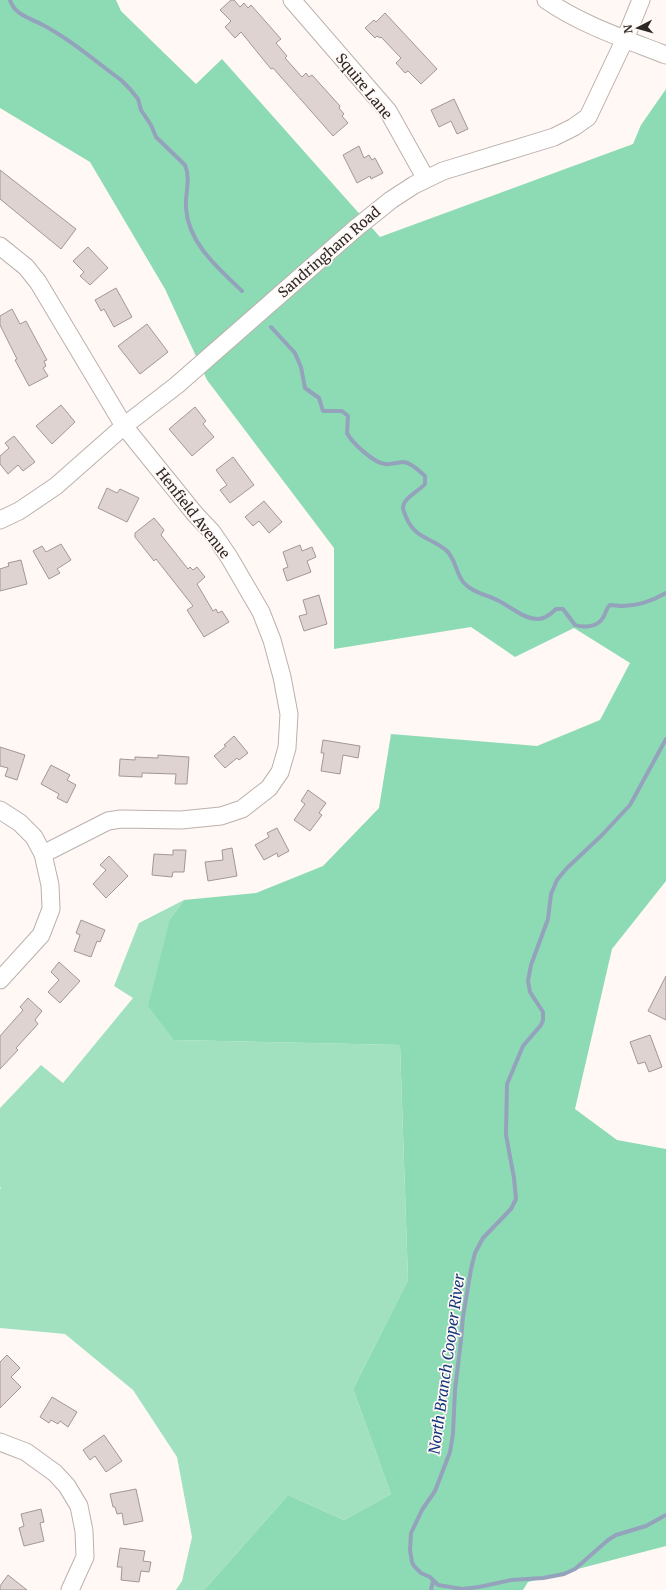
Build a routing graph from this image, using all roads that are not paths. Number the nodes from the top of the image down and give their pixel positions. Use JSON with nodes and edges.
{"nodes":[{"id":1,"x":292,"y":0,"type":"edge"},
{"id":2,"x":546,"y":0,"type":"edge"},
{"id":3,"x":641,"y":0,"type":"edge"},
{"id":4,"x":625,"y":39,"type":"junction"},
{"id":5,"x":666,"y":55,"type":"edge"},
{"id":6,"x":426,"y":179,"type":"junction"},
{"id":7,"x":0,"y":246,"type":"edge"},
{"id":8,"x":124,"y":426,"type":"junction"},
{"id":9,"x":0,"y":520,"type":"edge"},
{"id":10,"x":0,"y":810,"type":"edge"},
{"id":11,"x":43,"y":854,"type":"junction"},
{"id":12,"x":0,"y":980,"type":"edge"},
{"id":13,"x":0,"y":1442,"type":"edge"},
{"id":14,"x":70,"y":1590,"type":"edge"}],
"edges":[{"from":1,"to":6,"type":"street","name":"Squire Lane"},
{"from":2,"to":4,"type":"street"},
{"from":3,"to":4,"type":"street","name":"Sandringham Road"},
{"from":4,"to":5,"type":"street"},
{"from":4,"to":6,"type":"street","name":"Sandringham Road"},
{"from":6,"to":8,"type":"street","name":"Sandringham Road"},
{"from":7,"to":8,"type":"street","name":"Henfield Avenue"},
{"from":8,"to":9,"type":"street","name":"Sandringham Road"},
{"from":8,"to":11,"type":"street","name":"Henfield Avenue"},
{"from":10,"to":11,"type":"street"},
{"from":11,"to":12,"type":"street"},
{"from":13,"to":14,"type":"street"}]}
